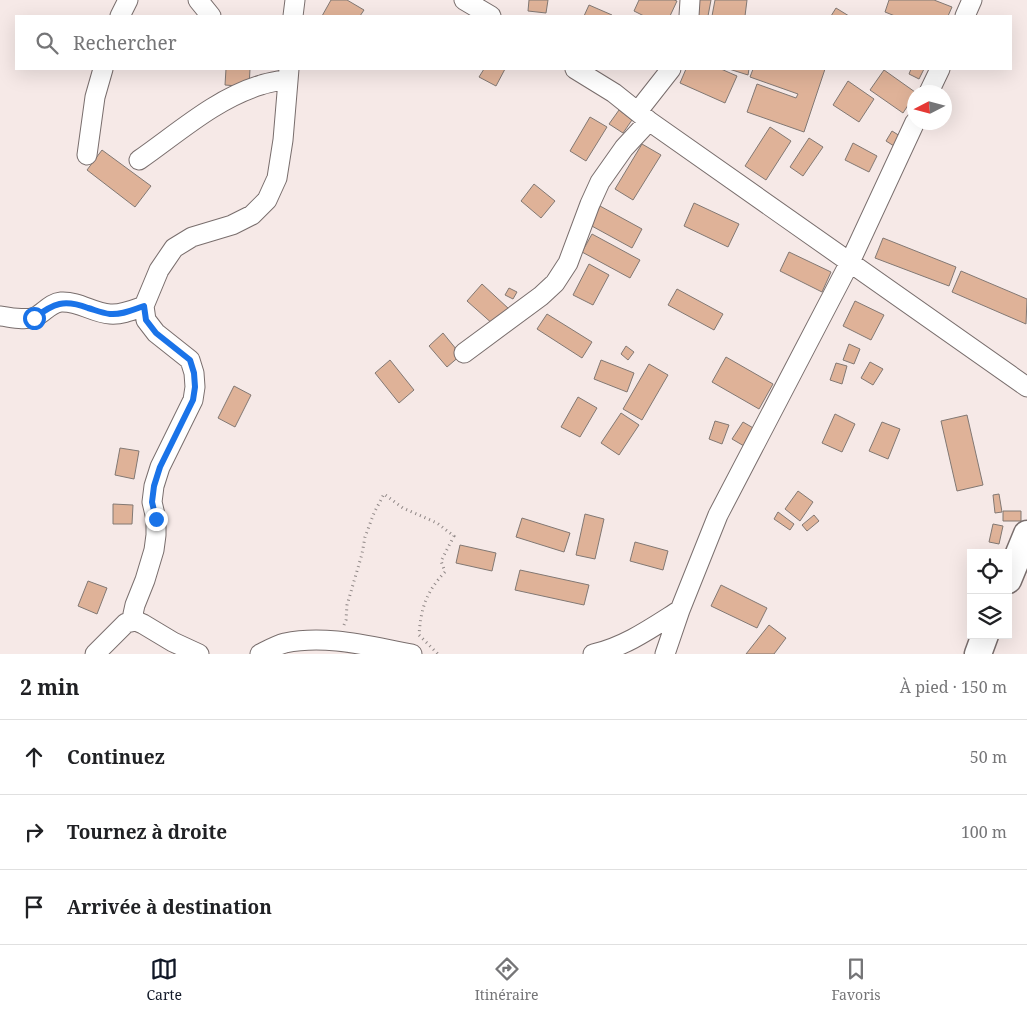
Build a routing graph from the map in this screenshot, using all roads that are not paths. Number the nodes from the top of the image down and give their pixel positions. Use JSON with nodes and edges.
{"nodes":[{"id":1,"x":128,"y":0,"type":"edge"},
{"id":2,"x":198,"y":0,"type":"edge"},
{"id":3,"x":295,"y":0,"type":"edge"},
{"id":4,"x":690,"y":0,"type":"edge"},
{"id":5,"x":972,"y":0,"type":"edge"},
{"id":6,"x":469,"y":1,"type":"edge"},
{"id":7,"x":120,"y":15,"type":"edge"},
{"id":8,"x":210,"y":15,"type":"edge"},
{"id":9,"x":293,"y":15,"type":"edge"},
{"id":10,"x":490,"y":15,"type":"edge"},
{"id":11,"x":689,"y":15,"type":"edge"},
{"id":12,"x":964,"y":15,"type":"edge"},
{"id":13,"x":103,"y":70,"type":"edge"},
{"id":14,"x":577,"y":70,"type":"edge"},
{"id":15,"x":670,"y":70,"type":"edge"},
{"id":16,"x":940,"y":70,"type":"edge"},
{"id":17,"x":288,"y":74,"type":"edge"},
{"id":18,"x":932,"y":85,"type":"edge"},
{"id":19,"x":643,"y":116,"type":"junction"},
{"id":20,"x":911,"y":130,"type":"edge"},
{"id":21,"x":87,"y":155,"type":"dead end"},
{"id":22,"x":139,"y":160,"type":"dead end"},
{"id":23,"x":850,"y":262,"type":"junction"},
{"id":24,"x":144,"y":306,"type":"junction"},
{"id":25,"x":0,"y":316,"type":"edge"},
{"id":26,"x":464,"y":353,"type":"dead end"},
{"id":27,"x":1027,"y":386,"type":"edge"},
{"id":28,"x":1027,"y":534,"type":"edge"},
{"id":29,"x":1012,"y":570,"type":"edge"},
{"id":30,"x":680,"y":610,"type":"junction"},
{"id":31,"x":136,"y":621,"type":"junction"},
{"id":32,"x":984,"y":639,"type":"edge"},
{"id":33,"x":95,"y":654,"type":"edge"},
{"id":34,"x":199,"y":654,"type":"edge"},
{"id":35,"x":260,"y":654,"type":"edge"},
{"id":36,"x":412,"y":654,"type":"edge"},
{"id":37,"x":593,"y":654,"type":"edge"},
{"id":38,"x":665,"y":654,"type":"edge"},
{"id":39,"x":978,"y":654,"type":"edge"}],
"edges":[{"from":1,"to":7,"type":"street"},
{"from":2,"to":8,"type":"street"},
{"from":3,"to":9,"type":"street"},
{"from":4,"to":11,"type":"street"},
{"from":5,"to":12,"type":"street"},
{"from":6,"to":10,"type":"street"},
{"from":13,"to":21,"type":"street"},
{"from":14,"to":19,"type":"street"},
{"from":15,"to":19,"type":"street"},
{"from":16,"to":18,"type":"street"},
{"from":17,"to":22,"type":"street"},
{"from":17,"to":24,"type":"street"},
{"from":19,"to":23,"type":"street"},
{"from":19,"to":26,"type":"street"},
{"from":20,"to":23,"type":"street"},
{"from":23,"to":27,"type":"street"},
{"from":23,"to":30,"type":"street"},
{"from":24,"to":25,"type":"street"},
{"from":24,"to":31,"type":"street"},
{"from":28,"to":29,"type":"street"},
{"from":30,"to":37,"type":"street"},
{"from":30,"to":38,"type":"street"},
{"from":31,"to":33,"type":"street"},
{"from":31,"to":34,"type":"street"},
{"from":32,"to":39,"type":"street"},
{"from":35,"to":36,"type":"street"}]}
